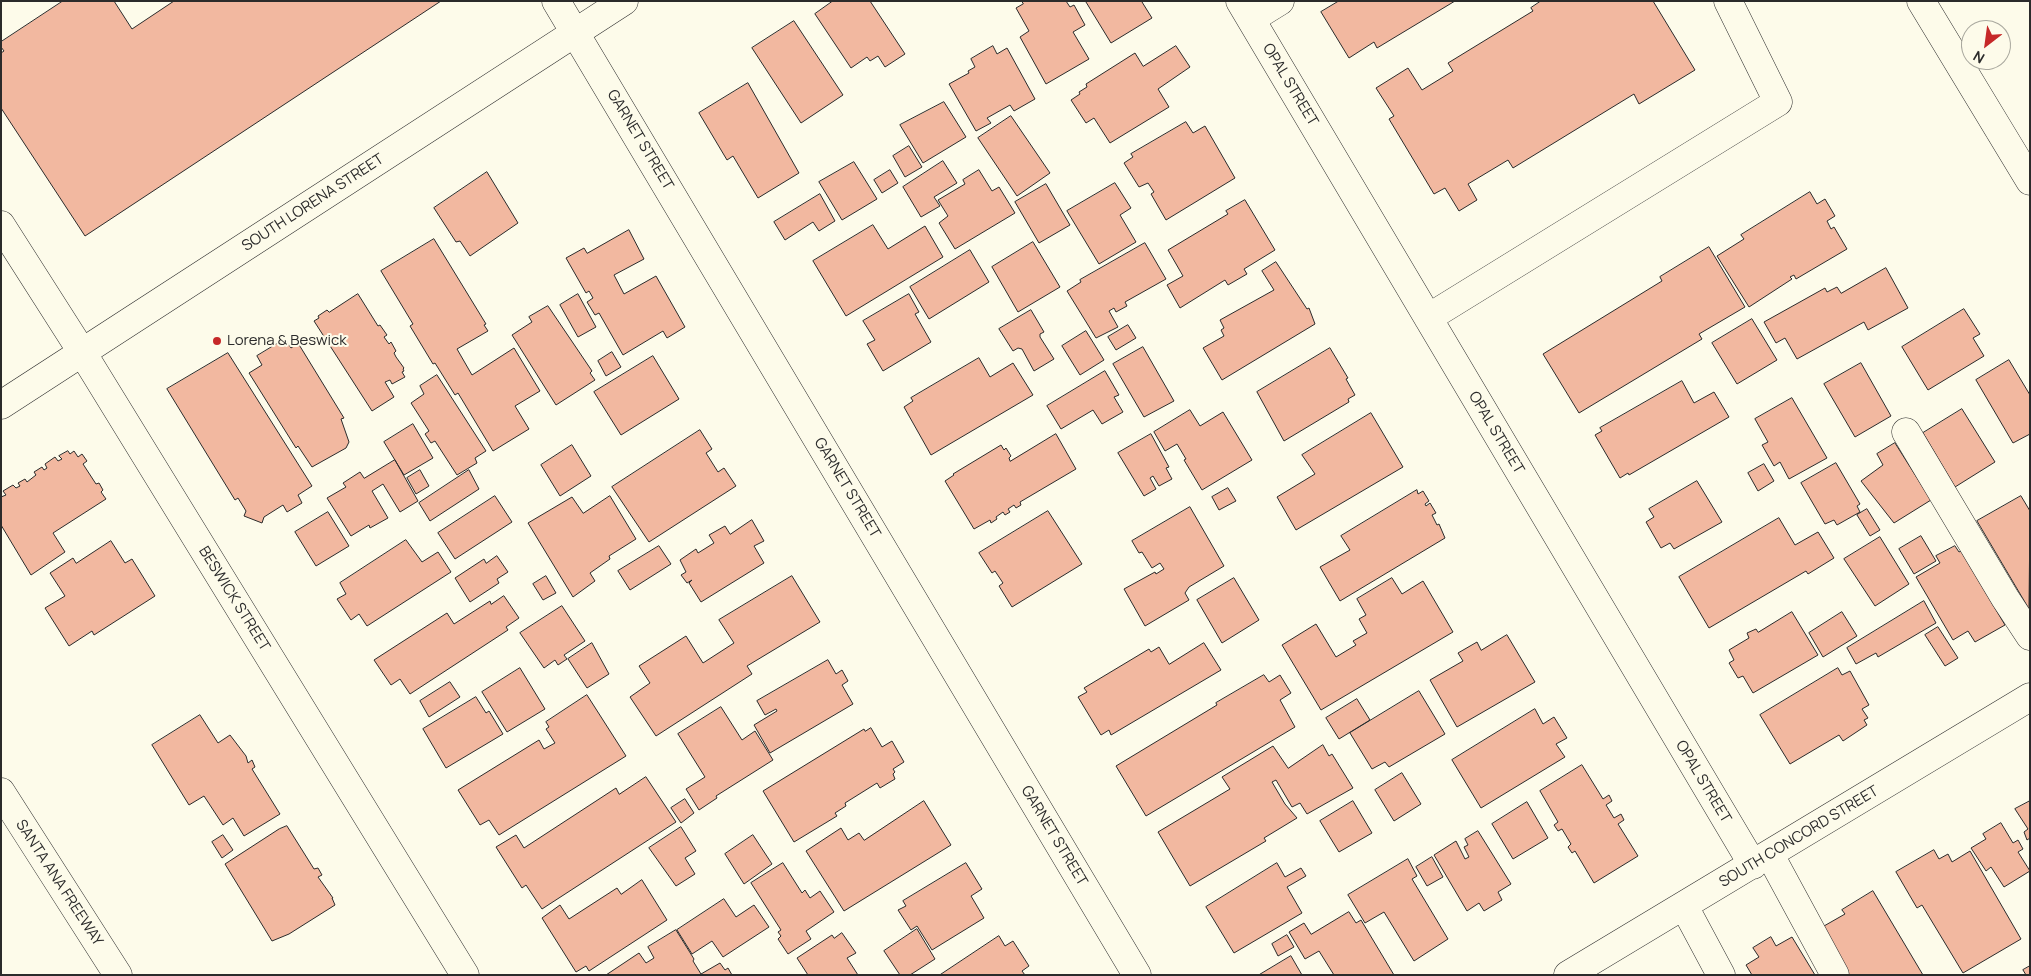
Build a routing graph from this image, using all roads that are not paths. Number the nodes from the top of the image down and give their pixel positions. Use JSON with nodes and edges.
{"nodes":[{"id":1,"x":556,"y":1,"type":"edge"},
{"id":2,"x":624,"y":1,"type":"edge"},
{"id":3,"x":1280,"y":1,"type":"edge"},
{"id":4,"x":1728,"y":1,"type":"edge"},
{"id":5,"x":1921,"y":1,"type":"edge"},
{"id":6,"x":1246,"y":10,"type":"edge"},
{"id":7,"x":576,"y":32,"type":"junction"},
{"id":8,"x":2030,"y":181,"type":"edge"},
{"id":9,"x":1,"y":225,"type":"edge"},
{"id":10,"x":1428,"y":318,"type":"junction"},
{"id":11,"x":82,"y":352,"type":"junction"},
{"id":12,"x":1,"y":405,"type":"edge"},
{"id":13,"x":1906,"y":432,"type":"dead end"},
{"id":14,"x":2030,"y":636,"type":"edge"},
{"id":15,"x":2030,"y":698,"type":"edge"},
{"id":16,"x":1,"y":792,"type":"edge"},
{"id":17,"x":1761,"y":860,"type":"junction"},
{"id":18,"x":1684,"y":906,"type":"junction"},
{"id":19,"x":1603,"y":966,"type":"edge"},
{"id":20,"x":118,"y":975,"type":"edge"},
{"id":21,"x":465,"y":975,"type":"edge"},
{"id":22,"x":1137,"y":975,"type":"edge"},
{"id":23,"x":1568,"y":975,"type":"edge"},
{"id":24,"x":1722,"y":975,"type":"edge"},
{"id":25,"x":1835,"y":975,"type":"edge"}],
"edges":[{"from":1,"to":7,"type":"main road","name":"GARNET STREET"},
{"from":2,"to":7,"type":"main road","name":"SOUTH LORENA STREET"},
{"from":3,"to":6,"type":"main road"},
{"from":4,"to":10,"type":"main road"},
{"from":5,"to":8,"type":"main road"},
{"from":6,"to":10,"type":"main road","name":"OPAL STREET"},
{"from":7,"to":11,"type":"main road","name":"SOUTH LORENA STREET"},
{"from":7,"to":22,"type":"main road","name":"GARNET STREET"},
{"from":9,"to":11,"type":"main road","name":"BESWICK STREET"},
{"from":10,"to":17,"type":"main road","name":"OPAL STREET"},
{"from":11,"to":12,"type":"main road","name":"SOUTH LORENA STREET"},
{"from":11,"to":21,"type":"main road","name":"BESWICK STREET"},
{"from":13,"to":14,"type":"main road"},
{"from":15,"to":17,"type":"main road","name":"SOUTH CONCORD STREET"},
{"from":16,"to":20,"type":"main road","name":"SANTA ANA FREEWAY"},
{"from":17,"to":18,"type":"main road","name":"SOUTH CONCORD STREET"},
{"from":17,"to":25,"type":"main road","name":"OPAL STREET"},
{"from":18,"to":19,"type":"main road","name":"SOUTH CONCORD STREET"},
{"from":18,"to":24,"type":"main road"},
{"from":19,"to":23,"type":"main road","name":"SOUTH CONCORD STREET"}]}
